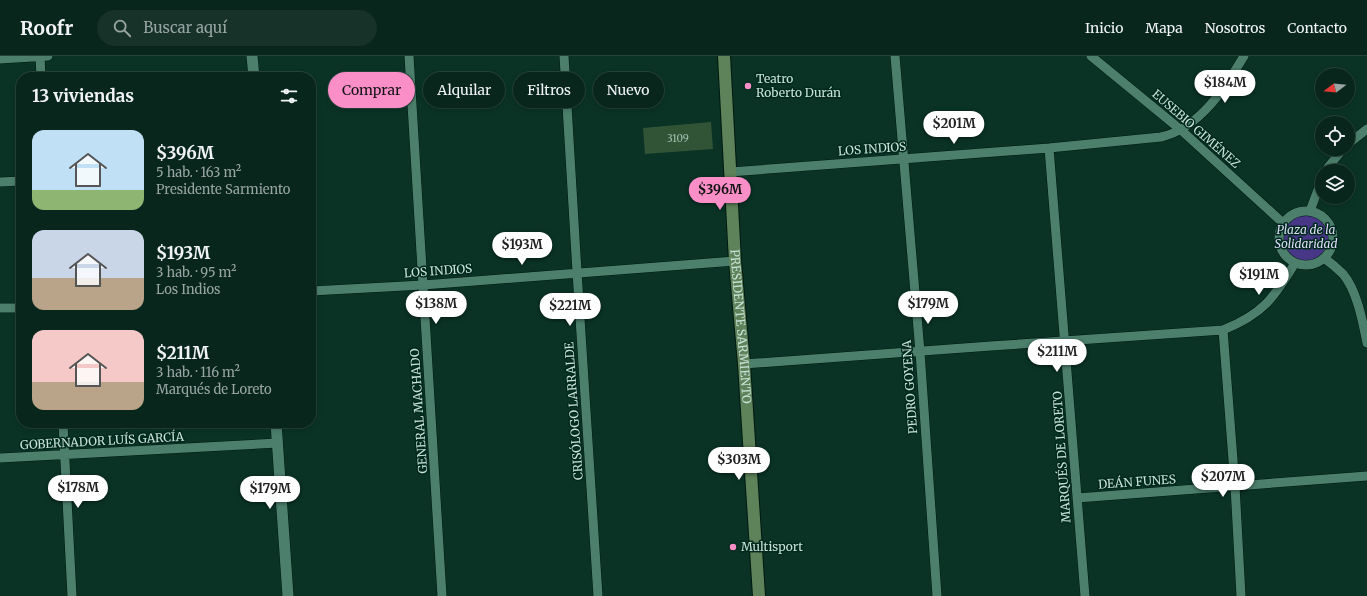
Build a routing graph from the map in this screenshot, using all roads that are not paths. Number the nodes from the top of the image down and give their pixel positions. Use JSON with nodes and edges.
{"nodes":[{"id":1,"x":40,"y":56,"type":"edge"},
{"id":2,"x":48,"y":56,"type":"edge"},
{"id":3,"x":252,"y":56,"type":"edge"},
{"id":4,"x":409,"y":56,"type":"edge"},
{"id":5,"x":564,"y":56,"type":"edge"},
{"id":6,"x":724,"y":56,"type":"edge"},
{"id":7,"x":895,"y":56,"type":"edge"},
{"id":8,"x":1091,"y":56,"type":"edge"},
{"id":9,"x":1244,"y":56,"type":"edge"},
{"id":10,"x":0,"y":59,"type":"edge"},
{"id":11,"x":41,"y":72,"type":"edge"},
{"id":12,"x":254,"y":72,"type":"edge"},
{"id":13,"x":1367,"y":129,"type":"edge"},
{"id":14,"x":1181,"y":130,"type":"junction"},
{"id":15,"x":1355,"y":138,"type":"edge"},
{"id":16,"x":1049,"y":148,"type":"junction"},
{"id":17,"x":1337,"y":156,"type":"edge"},
{"id":18,"x":904,"y":159,"type":"junction"},
{"id":19,"x":1331,"y":164,"type":"edge"},
{"id":20,"x":730,"y":172,"type":"junction"},
{"id":21,"x":16,"y":181,"type":"edge"},
{"id":22,"x":0,"y":182,"type":"edge"},
{"id":23,"x":1315,"y":198,"type":"edge"},
{"id":24,"x":1310,"y":211,"type":"junction"},
{"id":25,"x":1283,"y":223,"type":"junction"},
{"id":26,"x":1324,"y":258,"type":"junction"},
{"id":27,"x":735,"y":261,"type":"junction"},
{"id":28,"x":1295,"y":263,"type":"junction"},
{"id":29,"x":576,"y":272,"type":"junction"},
{"id":30,"x":423,"y":285,"type":"junction"},
{"id":31,"x":316,"y":291,"type":"edge"},
{"id":32,"x":0,"y":308,"type":"edge"},
{"id":33,"x":16,"y":308,"type":"edge"},
{"id":34,"x":1364,"y":318,"type":"edge"},
{"id":35,"x":1223,"y":330,"type":"junction"},
{"id":36,"x":1065,"y":340,"type":"junction"},
{"id":37,"x":1367,"y":343,"type":"edge"},
{"id":38,"x":920,"y":352,"type":"junction"},
{"id":39,"x":744,"y":364,"type":"junction"},
{"id":40,"x":63,"y":428,"type":"edge"},
{"id":41,"x":276,"y":428,"type":"edge"},
{"id":42,"x":278,"y":443,"type":"junction"},
{"id":43,"x":65,"y":455,"type":"junction"},
{"id":44,"x":0,"y":458,"type":"edge"},
{"id":45,"x":1367,"y":476,"type":"edge"},
{"id":46,"x":1235,"y":486,"type":"junction"},
{"id":47,"x":1077,"y":498,"type":"junction"},
{"id":48,"x":72,"y":596,"type":"edge"},
{"id":49,"x":288,"y":596,"type":"edge"},
{"id":50,"x":442,"y":596,"type":"edge"},
{"id":51,"x":598,"y":596,"type":"edge"},
{"id":52,"x":759,"y":596,"type":"edge"},
{"id":53,"x":937,"y":596,"type":"edge"},
{"id":54,"x":1085,"y":596,"type":"edge"},
{"id":55,"x":1241,"y":596,"type":"edge"}],
"edges":[{"from":1,"to":2,"type":"street"},
{"from":1,"to":10,"type":"street"},
{"from":1,"to":11,"type":"street"},
{"from":3,"to":12,"type":"street"},
{"from":4,"to":30,"type":"street","name":"GENERAL MACHADO"},
{"from":5,"to":29,"type":"street","name":"CRISÓLOGO LARRALDE"},
{"from":6,"to":20,"type":"main road","name":"PRESIDENTE SARMIENTO"},
{"from":7,"to":18,"type":"street","name":"PEDRO GOYENA"},
{"from":8,"to":14,"type":"street","name":"EUSEBIO GIMÉNEZ"},
{"from":9,"to":14,"type":"street","name":"LOS INDIOS"},
{"from":13,"to":15,"type":"street"},
{"from":14,"to":16,"type":"street","name":"LOS INDIOS"},
{"from":14,"to":25,"type":"street","name":"EUSEBIO GIMÉNEZ"},
{"from":16,"to":18,"type":"street","name":"LOS INDIOS"},
{"from":16,"to":36,"type":"street","name":"MARQUÉS DE LORETO"},
{"from":17,"to":19,"type":"street"},
{"from":18,"to":20,"type":"street","name":"LOS INDIOS"},
{"from":18,"to":38,"type":"street","name":"PEDRO GOYENA"},
{"from":20,"to":27,"type":"main road","name":"PRESIDENTE SARMIENTO"},
{"from":21,"to":22,"type":"street"},
{"from":23,"to":24,"type":"street"},
{"from":24,"to":25,"type":"street"},
{"from":24,"to":26,"type":"street"},
{"from":25,"to":28,"type":"street"},
{"from":26,"to":28,"type":"street"},
{"from":26,"to":34,"type":"street"},
{"from":27,"to":29,"type":"street","name":"LOS INDIOS"},
{"from":27,"to":39,"type":"main road","name":"PRESIDENTE SARMIENTO"},
{"from":28,"to":35,"type":"street"},
{"from":29,"to":30,"type":"street","name":"LOS INDIOS"},
{"from":29,"to":51,"type":"street","name":"CRISÓLOGO LARRALDE"},
{"from":30,"to":31,"type":"street","name":"LOS INDIOS"},
{"from":30,"to":50,"type":"street","name":"GENERAL MACHADO"},
{"from":32,"to":33,"type":"street"},
{"from":34,"to":37,"type":"street"},
{"from":35,"to":36,"type":"street"},
{"from":35,"to":46,"type":"street"},
{"from":36,"to":38,"type":"street"},
{"from":36,"to":47,"type":"street","name":"MARQUÉS DE LORETO"},
{"from":38,"to":39,"type":"street"},
{"from":38,"to":53,"type":"street","name":"PEDRO GOYENA"},
{"from":39,"to":52,"type":"main road","name":"PRESIDENTE SARMIENTO"},
{"from":40,"to":43,"type":"street"},
{"from":41,"to":42,"type":"street"},
{"from":42,"to":43,"type":"street","name":"GOBERNADOR LUÍS GARCÍA"},
{"from":42,"to":49,"type":"street"},
{"from":43,"to":44,"type":"street","name":"GOBERNADOR LUÍS GARCÍA"},
{"from":43,"to":48,"type":"street"},
{"from":45,"to":46,"type":"street","name":"DEÁN FUNES"},
{"from":46,"to":47,"type":"street","name":"DEÁN FUNES"},
{"from":46,"to":55,"type":"street"},
{"from":47,"to":54,"type":"street","name":"MARQUÉS DE LORETO"}]}
